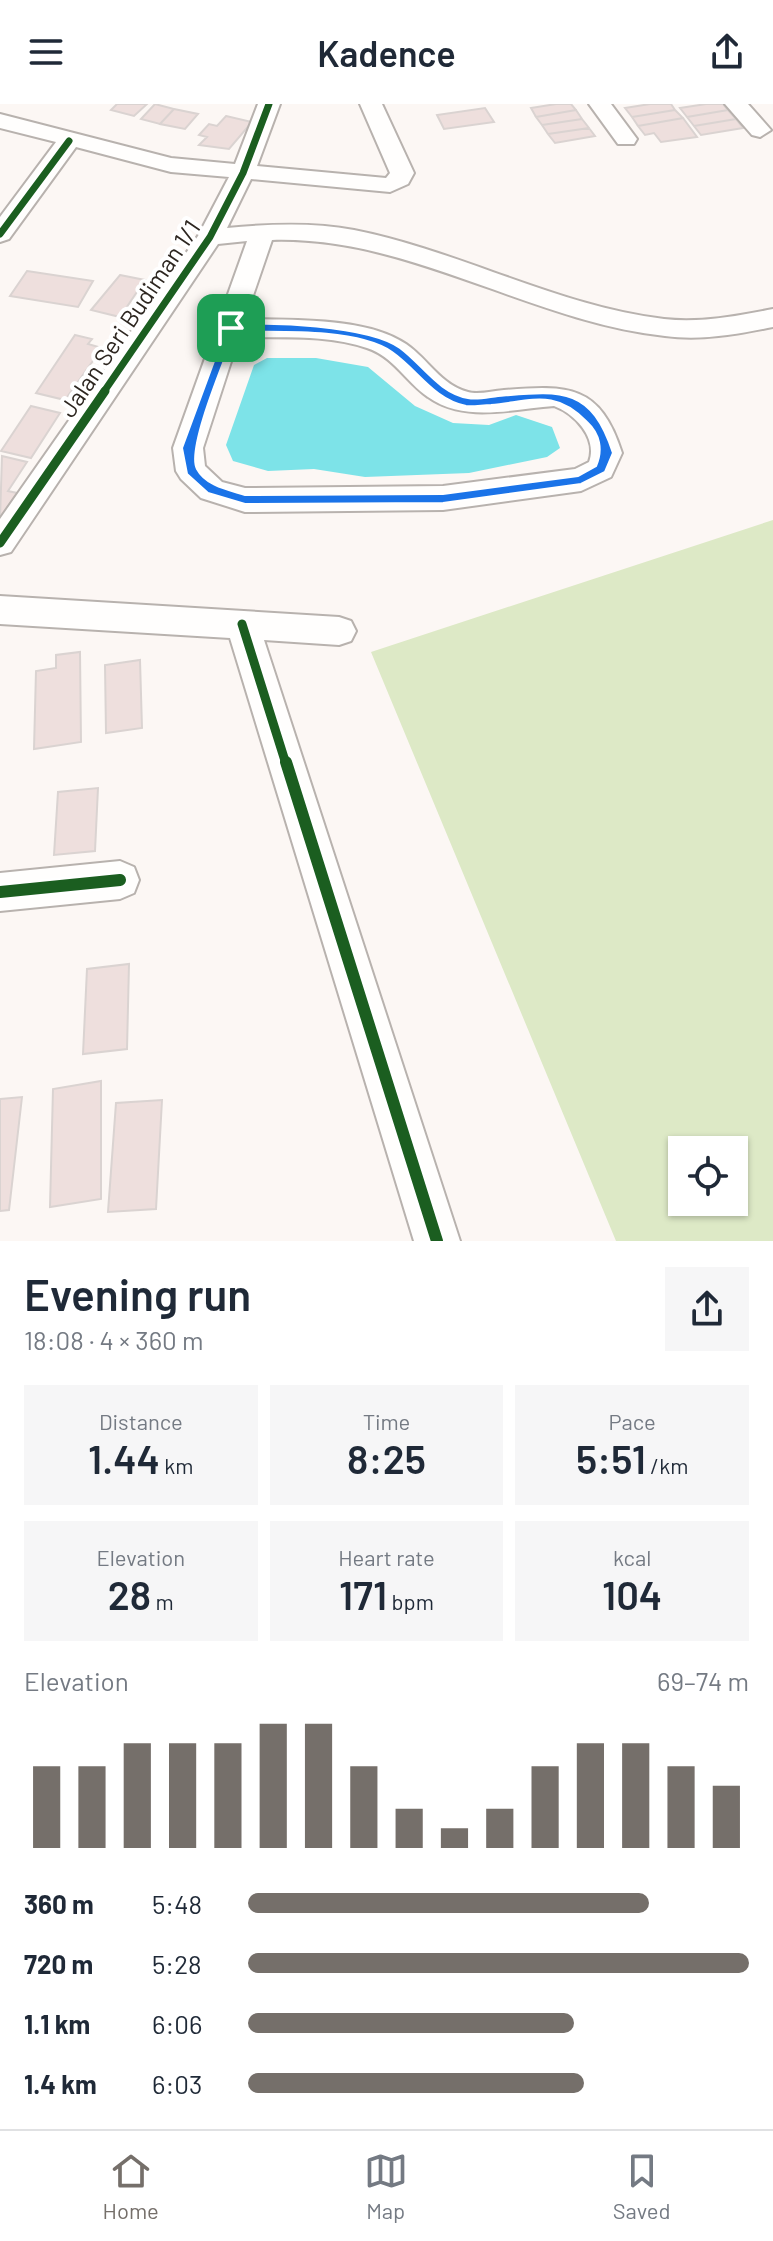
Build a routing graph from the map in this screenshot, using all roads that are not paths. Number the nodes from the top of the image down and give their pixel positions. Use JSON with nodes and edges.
{"nodes":[{"id":1,"x":269,"y":104,"type":"edge"},
{"id":2,"x":371,"y":104,"type":"edge"},
{"id":3,"x":600,"y":104,"type":"edge"},
{"id":4,"x":736,"y":104,"type":"edge"},
{"id":5,"x":0,"y":121,"type":"edge"},
{"id":6,"x":760,"y":130,"type":"dead end"},
{"id":7,"x":626,"y":139,"type":"dead end"},
{"id":8,"x":65,"y":146,"type":"junction"},
{"id":9,"x":243,"y":173,"type":"junction"},
{"id":10,"x":0,"y":234,"type":"edge"},
{"id":11,"x":261,"y":235,"type":"junction"},
{"id":12,"x":210,"y":237,"type":"junction"},
{"id":13,"x":773,"y":318,"type":"edge"},
{"id":14,"x":231,"y":328,"type":"junction"},
{"id":15,"x":0,"y":543,"type":"edge"},
{"id":16,"x":0,"y":610,"type":"edge"},
{"id":17,"x":242,"y":624,"type":"junction"},
{"id":18,"x":339,"y":631,"type":"dead end"},
{"id":19,"x":120,"y":880,"type":"dead end"},
{"id":20,"x":0,"y":892,"type":"edge"},
{"id":21,"x":437,"y":1241,"type":"edge"}],
"edges":[{"from":1,"to":9,"type":"street","name":"Jalan Seri Budiman 1/1"},
{"from":2,"to":9,"type":"street"},
{"from":3,"to":7,"type":"street"},
{"from":4,"to":6,"type":"street"},
{"from":5,"to":8,"type":"street"},
{"from":8,"to":9,"type":"street"},
{"from":8,"to":10,"type":"street"},
{"from":9,"to":12,"type":"street","name":"Jalan Seri Budiman 1/1"},
{"from":11,"to":12,"type":"street"},
{"from":11,"to":13,"type":"street"},
{"from":11,"to":14,"type":"street"},
{"from":12,"to":15,"type":"street","name":"Jalan Seri Budiman 1/1"},
{"from":14,"to":14,"type":"street"},
{"from":16,"to":17,"type":"street"},
{"from":17,"to":18,"type":"street"},
{"from":17,"to":21,"type":"street"},
{"from":19,"to":20,"type":"street"}]}
